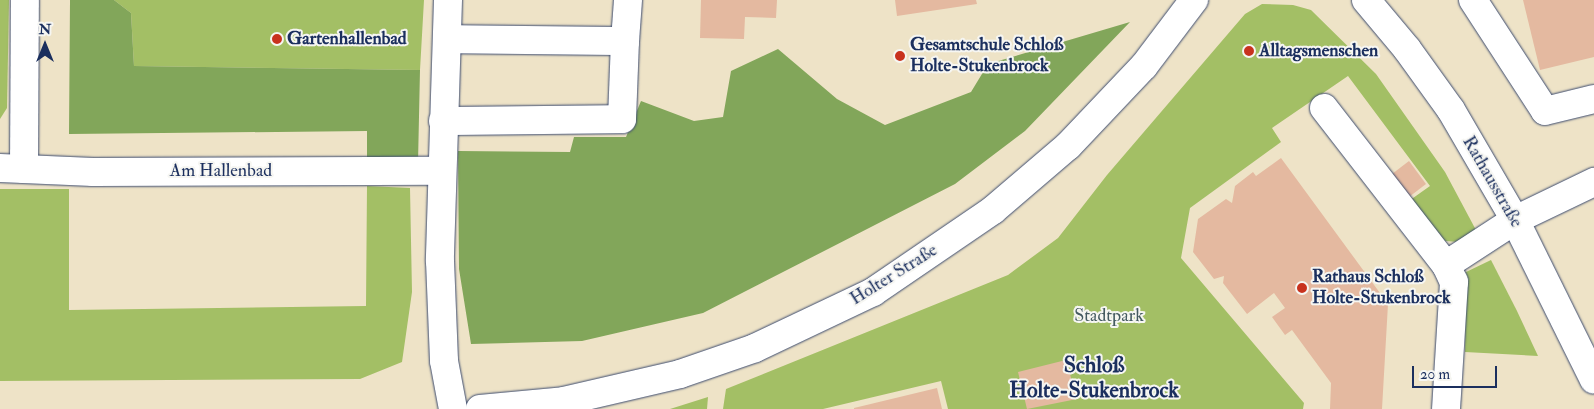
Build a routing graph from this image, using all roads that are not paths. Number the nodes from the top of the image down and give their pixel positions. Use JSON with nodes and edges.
{"nodes":[{"id":1,"x":25,"y":0,"type":"edge"},
{"id":2,"x":448,"y":0,"type":"edge"},
{"id":3,"x":628,"y":0,"type":"edge"},
{"id":4,"x":1194,"y":0,"type":"edge"},
{"id":5,"x":1366,"y":0,"type":"edge"},
{"id":6,"x":1473,"y":0,"type":"edge"},
{"id":7,"x":448,"y":39,"type":"junction"},
{"id":8,"x":625,"y":41,"type":"junction"},
{"id":9,"x":1594,"y":99,"type":"edge"},
{"id":10,"x":1324,"y":108,"type":"dead end"},
{"id":11,"x":443,"y":121,"type":"junction"},
{"id":12,"x":12,"y":168,"type":"edge"},
{"id":13,"x":442,"y":171,"type":"junction"},
{"id":14,"x":1594,"y":182,"type":"edge"},
{"id":15,"x":1515,"y":220,"type":"junction"},
{"id":16,"x":1446,"y":265,"type":"junction"},
{"id":17,"x":1594,"y":380,"type":"edge"},
{"id":18,"x":453,"y":409,"type":"edge"},
{"id":19,"x":480,"y":409,"type":"edge"},
{"id":20,"x":1446,"y":409,"type":"edge"}],
"edges":[{"from":1,"to":12,"type":"street"},
{"from":2,"to":7,"type":"street"},
{"from":3,"to":8,"type":"street"},
{"from":4,"to":19,"type":"street","name":"Holter Straße"},
{"from":5,"to":15,"type":"street","name":"Rathausstraße"},
{"from":6,"to":9,"type":"street"},
{"from":7,"to":8,"type":"street"},
{"from":7,"to":11,"type":"street"},
{"from":8,"to":11,"type":"street"},
{"from":10,"to":16,"type":"street"},
{"from":11,"to":13,"type":"street"},
{"from":12,"to":13,"type":"street","name":"Am Hallenbad"},
{"from":13,"to":18,"type":"street"},
{"from":14,"to":15,"type":"street"},
{"from":15,"to":16,"type":"street"},
{"from":15,"to":17,"type":"street","name":"Rathausstraße"},
{"from":16,"to":20,"type":"street"}]}
